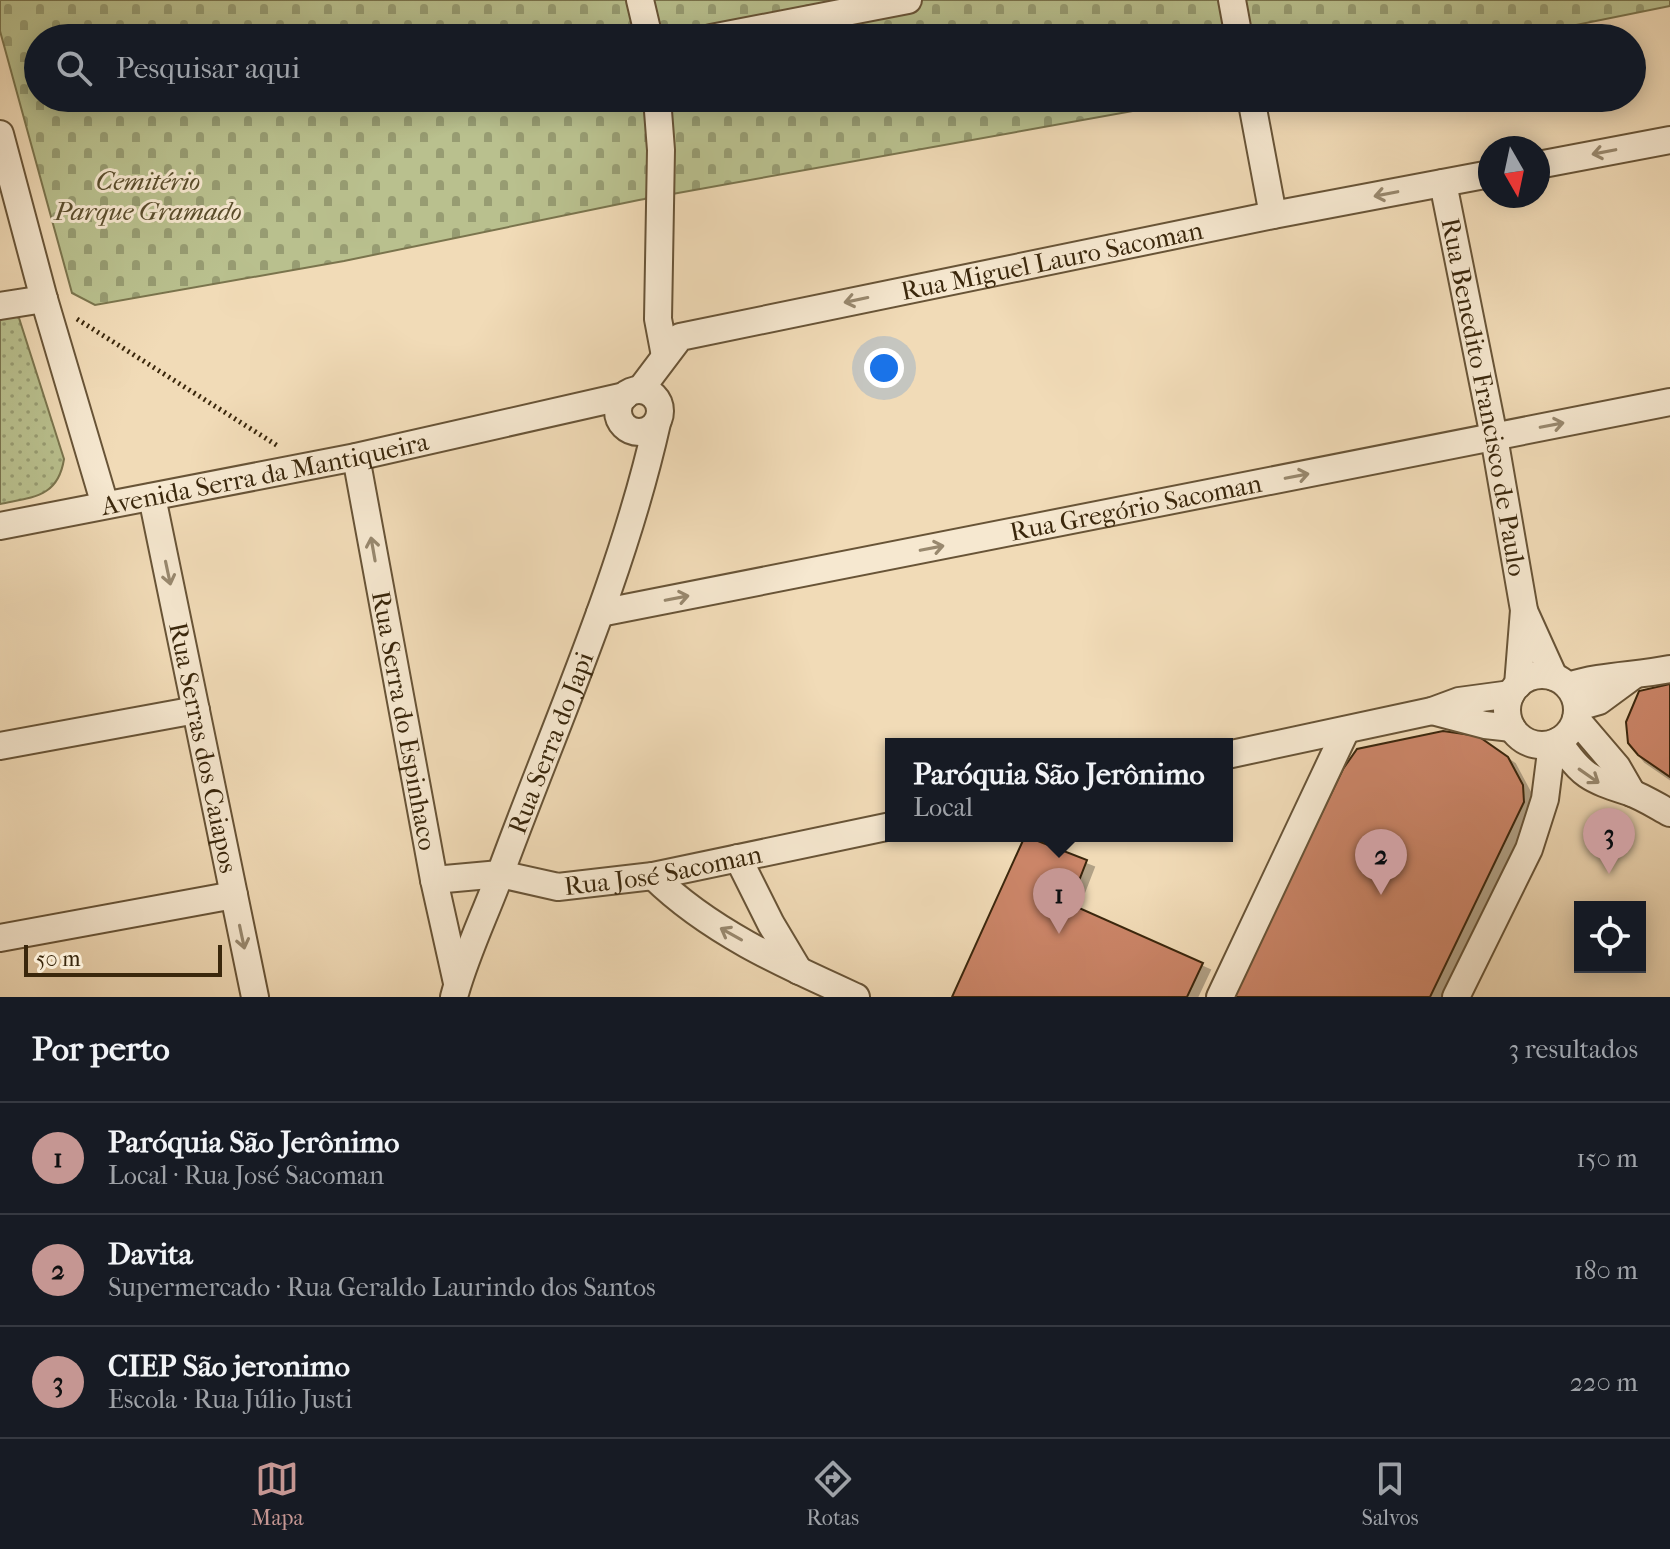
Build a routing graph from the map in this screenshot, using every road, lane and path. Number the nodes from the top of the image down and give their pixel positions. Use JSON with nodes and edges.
{"nodes":[{"id":1,"x":640,"y":0,"type":"edge"},
{"id":2,"x":908,"y":0,"type":"edge"},
{"id":3,"x":1232,"y":0,"type":"edge"},
{"id":4,"x":646,"y":24,"type":"edge"},
{"id":5,"x":784,"y":24,"type":"edge"},
{"id":6,"x":1236,"y":24,"type":"edge"},
{"id":7,"x":658,"y":112,"type":"edge"},
{"id":8,"x":1254,"y":112,"type":"edge"},
{"id":9,"x":0,"y":134,"type":"edge"},
{"id":10,"x":1670,"y":140,"type":"edge"},
{"id":11,"x":1550,"y":163,"type":"edge"},
{"id":12,"x":1478,"y":176,"type":"edge"},
{"id":13,"x":1443,"y":183,"type":"junction"},
{"id":14,"x":1273,"y":215,"type":"junction"},
{"id":15,"x":44,"y":299,"type":"junction"},
{"id":16,"x":0,"y":306,"type":"edge"},
{"id":17,"x":665,"y":356,"type":"junction"},
{"id":18,"x":632,"y":393,"type":"junction"},
{"id":19,"x":1670,"y":402,"type":"edge"},
{"id":20,"x":530,"y":419,"type":"junction"},
{"id":21,"x":657,"y":423,"type":"junction"},
{"id":22,"x":625,"y":428,"type":"junction"},
{"id":23,"x":1494,"y":437,"type":"junction"},
{"id":24,"x":356,"y":457,"type":"junction"},
{"id":25,"x":309,"y":466,"type":"junction"},
{"id":26,"x":643,"y":485,"type":"junction"},
{"id":27,"x":152,"y":497,"type":"junction"},
{"id":28,"x":105,"y":505,"type":"junction"},
{"id":29,"x":0,"y":526,"type":"edge"},
{"id":30,"x":1524,"y":610,"type":"junction"},
{"id":31,"x":600,"y":613,"type":"junction"},
{"id":32,"x":1670,"y":669,"type":"edge"},
{"id":33,"x":1514,"y":690,"type":"junction"},
{"id":34,"x":1569,"y":697,"type":"junction"},
{"id":35,"x":196,"y":710,"type":"junction"},
{"id":36,"x":1432,"y":711,"type":"junction"},
{"id":37,"x":1512,"y":728,"type":"junction"},
{"id":38,"x":1346,"y":730,"type":"junction"},
{"id":39,"x":1555,"y":742,"type":"junction"},
{"id":40,"x":0,"y":746,"type":"edge"},
{"id":41,"x":1233,"y":754,"type":"edge"},
{"id":42,"x":1632,"y":793,"type":"junction"},
{"id":43,"x":1670,"y":813,"type":"edge"},
{"id":44,"x":885,"y":827,"type":"edge"},
{"id":45,"x":738,"y":858,"type":"junction"},
{"id":46,"x":500,"y":874,"type":"junction"},
{"id":47,"x":653,"y":876,"type":"junction"},
{"id":48,"x":434,"y":880,"type":"junction"},
{"id":49,"x":234,"y":895,"type":"junction"},
{"id":50,"x":0,"y":938,"type":"edge"},
{"id":51,"x":799,"y":971,"type":"junction"},
{"id":52,"x":456,"y":990,"type":"edge"},
{"id":53,"x":255,"y":997,"type":"edge"},
{"id":54,"x":856,"y":997,"type":"edge"},
{"id":55,"x":1220,"y":997,"type":"edge"},
{"id":56,"x":1456,"y":997,"type":"edge"}],
"edges":[{"from":1,"to":4,"type":"street"},
{"from":2,"to":5,"type":"street"},
{"from":3,"to":6,"type":"street"},
{"from":7,"to":17,"type":"street"},
{"from":8,"to":14,"type":"street"},
{"from":9,"to":15,"type":"street"},
{"from":10,"to":11,"type":"street","one_way":true},
{"from":12,"to":13,"type":"street","name":"Rua Miguel Lauro Sacoman"},
{"from":13,"to":14,"type":"street","name":"Rua Miguel Lauro Sacoman","one_way":true},
{"from":13,"to":23,"type":"street","name":"Rua Benedito Francisco de Paulo"},
{"from":14,"to":17,"type":"street","name":"Rua Miguel Lauro Sacoman","one_way":true},
{"from":15,"to":16,"type":"street"},
{"from":15,"to":25,"type":"path"},
{"from":15,"to":28,"type":"street"},
{"from":17,"to":18,"type":"street","name":"Rua Miguel Lauro Sacoman"},
{"from":18,"to":20,"type":"street","name":"Avenida Serra da Mantiqueira"},
{"from":18,"to":21,"type":"street"},
{"from":18,"to":22,"type":"street"},
{"from":23,"to":19,"type":"street","name":"Rua Gregório Sacoman","one_way":true},
{"from":20,"to":22,"type":"street","name":"Avenida Serra da Mantiqueira"},
{"from":20,"to":24,"type":"street","name":"Avenida Serra da Mantiqueira"},
{"from":21,"to":22,"type":"street"},
{"from":21,"to":26,"type":"street","name":"Rua Serra do Japi"},
{"from":22,"to":26,"type":"street"},
{"from":23,"to":30,"type":"street","name":"Rua Benedito Francisco de Paulo"},
{"from":31,"to":23,"type":"street","name":"Rua Gregório Sacoman","one_way":true},
{"from":24,"to":25,"type":"street","name":"Avenida Serra da Mantiqueira"},
{"from":48,"to":24,"type":"street","name":"Rua Serra do Espinhaco","one_way":true},
{"from":25,"to":27,"type":"street","name":"Avenida Serra da Mantiqueira"},
{"from":26,"to":31,"type":"street","name":"Rua Serra do Japi"},
{"from":27,"to":28,"type":"street","name":"Avenida Serra da Mantiqueira"},
{"from":27,"to":35,"type":"street","name":"Rua Serras dos Caiapos","one_way":true},
{"from":28,"to":29,"type":"street","name":"Avenida Serra da Mantiqueira"},
{"from":30,"to":33,"type":"street","name":"Rua Benedito Francisco de Paulo"},
{"from":30,"to":34,"type":"street","name":"Rua Benedito Francisco de Paulo"},
{"from":31,"to":46,"type":"street","name":"Rua Serra do Japi"},
{"from":32,"to":34,"type":"street"},
{"from":33,"to":34,"type":"street"},
{"from":33,"to":36,"type":"street"},
{"from":33,"to":37,"type":"street"},
{"from":34,"to":39,"type":"street"},
{"from":34,"to":42,"type":"street","name":"Rua Benedito Francisco de Paulo"},
{"from":35,"to":40,"type":"street"},
{"from":35,"to":49,"type":"street","name":"Rua Serras dos Caiapos"},
{"from":36,"to":37,"type":"street"},
{"from":36,"to":38,"type":"street"},
{"from":37,"to":39,"type":"street"},
{"from":38,"to":41,"type":"street"},
{"from":38,"to":55,"type":"street"},
{"from":39,"to":42,"type":"street","one_way":true},
{"from":39,"to":56,"type":"street"},
{"from":42,"to":43,"type":"street"},
{"from":44,"to":45,"type":"street","name":"Rua José Sacoman"},
{"from":45,"to":47,"type":"street","name":"Rua José Sacoman"},
{"from":45,"to":51,"type":"street"},
{"from":46,"to":47,"type":"street","name":"Rua José Sacoman"},
{"from":46,"to":48,"type":"street","name":"Rua José Sacoman"},
{"from":46,"to":52,"type":"street","name":"Rua Serra do Japi"},
{"from":51,"to":47,"type":"street","one_way":true},
{"from":48,"to":52,"type":"street","name":"Rua Serra do Espinhaco"},
{"from":49,"to":50,"type":"street"},
{"from":49,"to":53,"type":"street","name":"Rua Serras dos Caiapos","one_way":true},
{"from":51,"to":54,"type":"street"}]}
